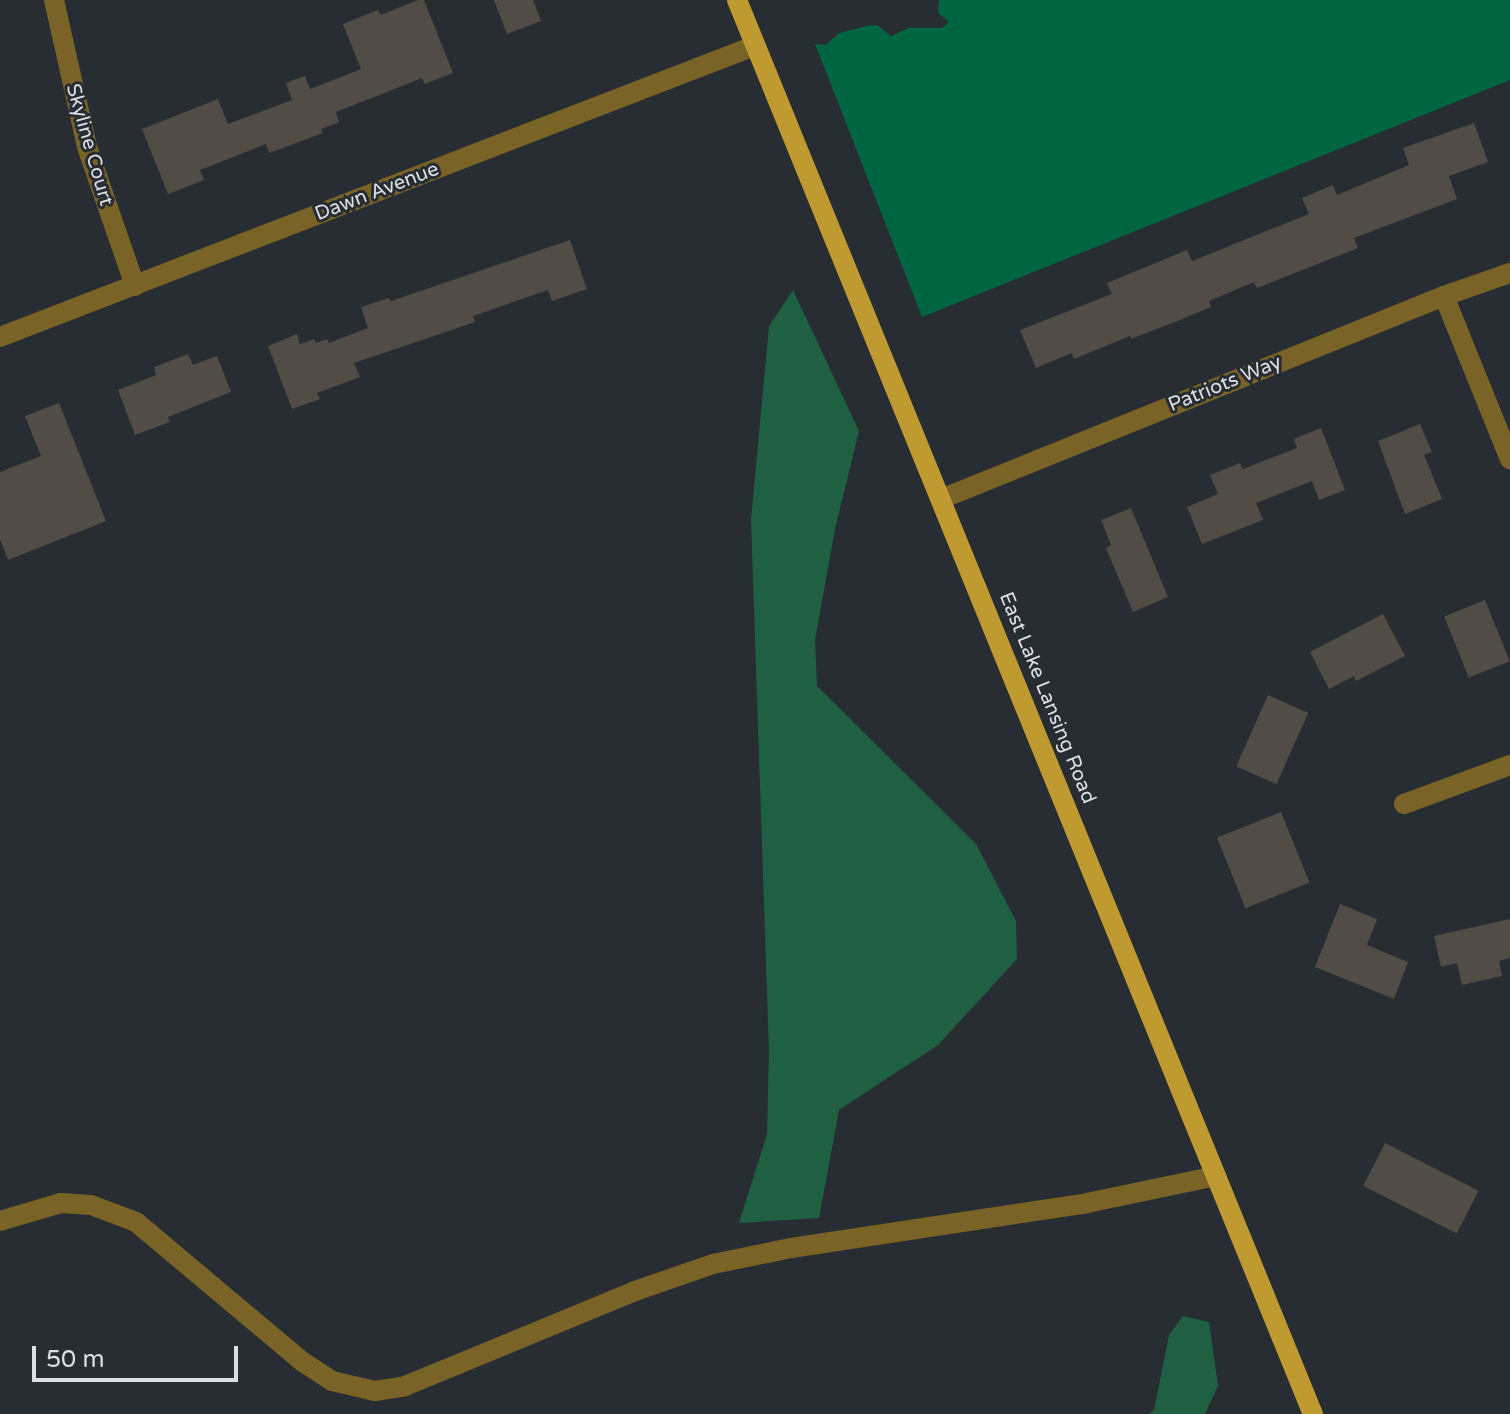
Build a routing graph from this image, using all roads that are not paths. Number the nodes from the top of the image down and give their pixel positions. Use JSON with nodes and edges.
{"nodes":[{"id":1,"x":54,"y":0,"type":"edge"},
{"id":2,"x":737,"y":0,"type":"edge"},
{"id":3,"x":754,"y":46,"type":"junction"},
{"id":4,"x":1510,"y":273,"type":"edge"},
{"id":5,"x":135,"y":286,"type":"junction"},
{"id":6,"x":1444,"y":296,"type":"junction"},
{"id":7,"x":0,"y":337,"type":"edge"},
{"id":8,"x":1510,"y":459,"type":"edge"},
{"id":9,"x":941,"y":499,"type":"junction"},
{"id":10,"x":1510,"y":765,"type":"edge"},
{"id":11,"x":1404,"y":804,"type":"dead end"},
{"id":12,"x":1216,"y":1176,"type":"junction"},
{"id":13,"x":0,"y":1221,"type":"edge"},
{"id":14,"x":1313,"y":1414,"type":"edge"}],
"edges":[{"from":1,"to":5,"type":"street","name":"Skyline Court"},
{"from":2,"to":3,"type":"main road","name":"East Lake Lansing Road"},
{"from":3,"to":5,"type":"street","name":"Dawn Avenue"},
{"from":3,"to":9,"type":"main road","name":"East Lake Lansing Road"},
{"from":4,"to":6,"type":"street","name":"Patriots Way"},
{"from":5,"to":7,"type":"street","name":"Dawn Avenue"},
{"from":6,"to":8,"type":"street"},
{"from":6,"to":9,"type":"street","name":"Patriots Way"},
{"from":9,"to":12,"type":"main road","name":"East Lake Lansing Road"},
{"from":10,"to":11,"type":"street"},
{"from":12,"to":13,"type":"street"},
{"from":12,"to":14,"type":"main road","name":"East Lake Lansing Road"}]}
